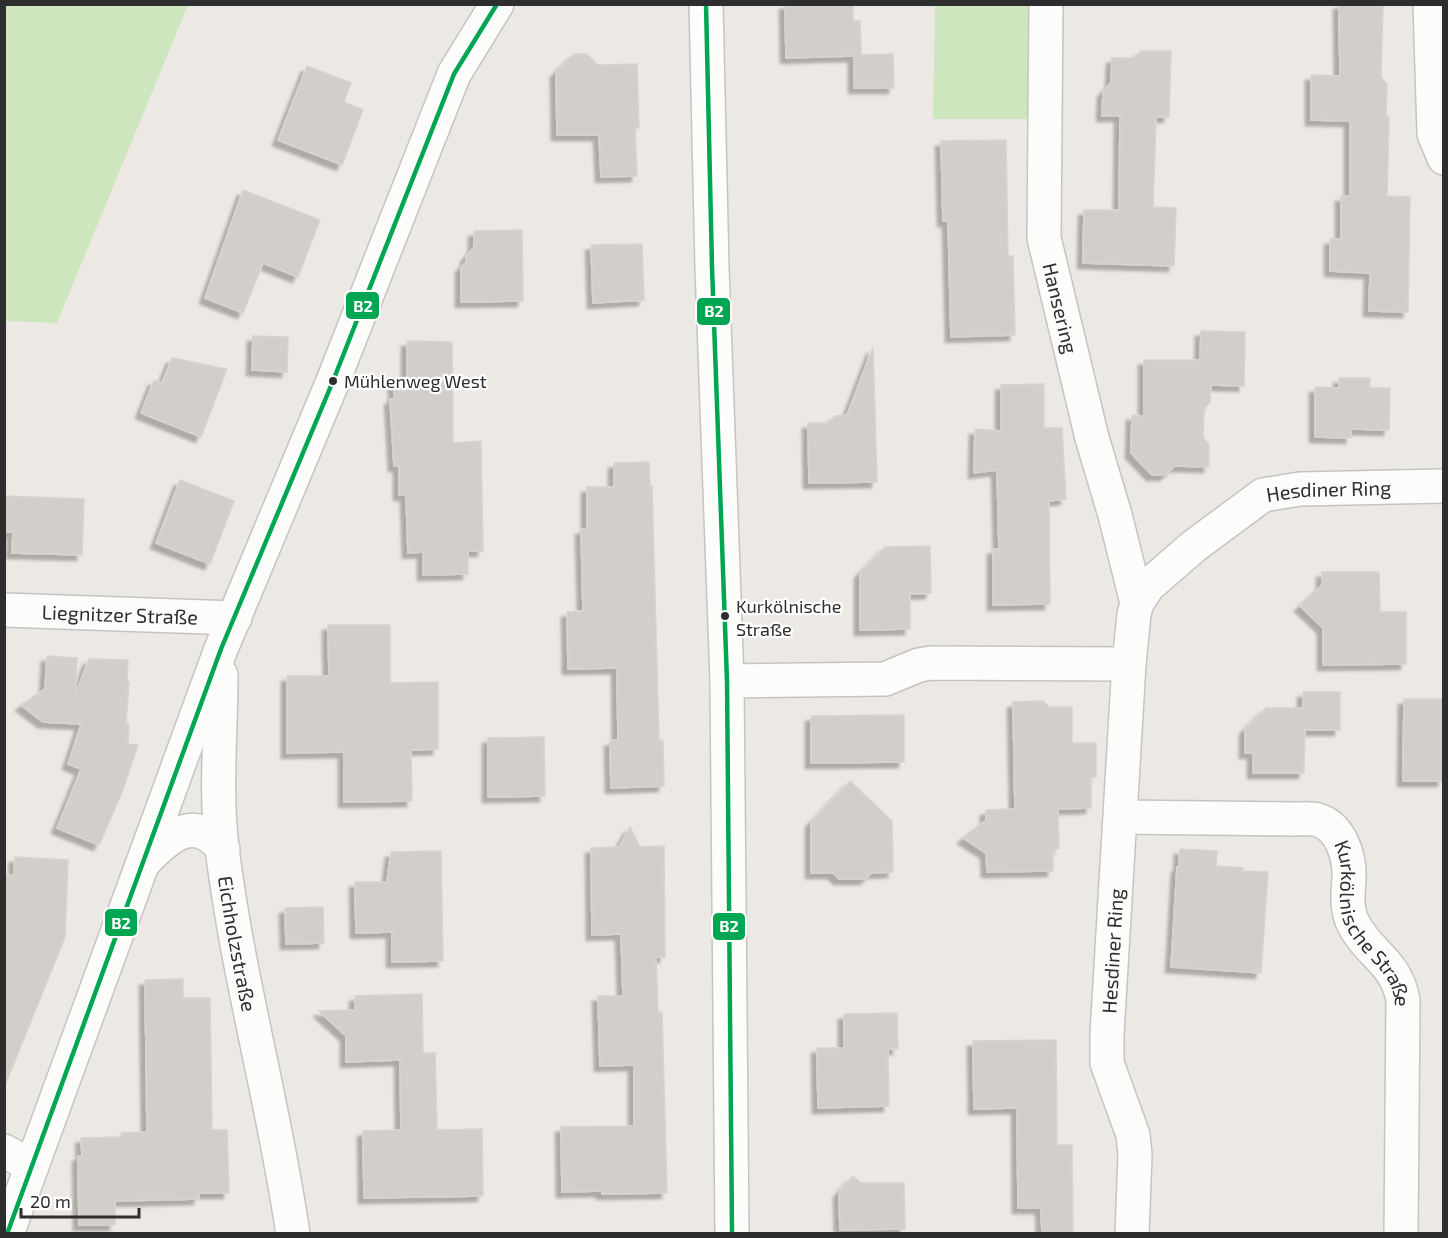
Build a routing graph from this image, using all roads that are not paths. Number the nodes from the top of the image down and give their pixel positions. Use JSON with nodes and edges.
{"nodes":[{"id":1,"x":471,"y":4,"type":"edge"},
{"id":2,"x":497,"y":4,"type":"edge"},
{"id":3,"x":706,"y":4,"type":"edge"},
{"id":4,"x":1046,"y":4,"type":"edge"},
{"id":5,"x":1430,"y":4,"type":"edge"},
{"id":6,"x":454,"y":74,"type":"junction"},
{"id":7,"x":1443,"y":158,"type":"edge"},
{"id":8,"x":1443,"y":486,"type":"edge"},
{"id":9,"x":1137,"y":603,"type":"junction"},
{"id":10,"x":4,"y":610,"type":"edge"},
{"id":11,"x":235,"y":618,"type":"junction"},
{"id":12,"x":221,"y":649,"type":"junction"},
{"id":13,"x":1129,"y":663,"type":"junction"},
{"id":14,"x":727,"y":681,"type":"junction"},
{"id":15,"x":1121,"y":817,"type":"junction"},
{"id":16,"x":223,"y":849,"type":"junction"},
{"id":17,"x":143,"y":863,"type":"junction"},
{"id":18,"x":18,"y":1159,"type":"edge"},
{"id":19,"x":7,"y":1233,"type":"edge"},
{"id":20,"x":293,"y":1233,"type":"edge"},
{"id":21,"x":732,"y":1233,"type":"edge"},
{"id":22,"x":1132,"y":1233,"type":"edge"},
{"id":23,"x":1401,"y":1233,"type":"edge"}],
"edges":[{"from":1,"to":6,"type":"street"},
{"from":2,"to":6,"type":"street"},
{"from":3,"to":14,"type":"street"},
{"from":4,"to":9,"type":"street","name":"Hansering"},
{"from":5,"to":7,"type":"street"},
{"from":6,"to":11,"type":"street"},
{"from":8,"to":9,"type":"street","name":"Hesdiner Ring"},
{"from":9,"to":13,"type":"street","name":"Hesdiner Ring"},
{"from":10,"to":11,"type":"street","name":"Liegnitzer Straße"},
{"from":11,"to":12,"type":"street"},
{"from":12,"to":16,"type":"street","name":"Eichholzstraße"},
{"from":12,"to":17,"type":"street"},
{"from":13,"to":14,"type":"street"},
{"from":13,"to":15,"type":"street","name":"Hesdiner Ring"},
{"from":14,"to":21,"type":"street"},
{"from":15,"to":22,"type":"street","name":"Hesdiner Ring"},
{"from":15,"to":23,"type":"street","name":"Kurkölnische Straße"},
{"from":16,"to":17,"type":"street"},
{"from":16,"to":20,"type":"street","name":"Eichholzstraße"},
{"from":17,"to":18,"type":"street"},
{"from":18,"to":19,"type":"street"}]}
